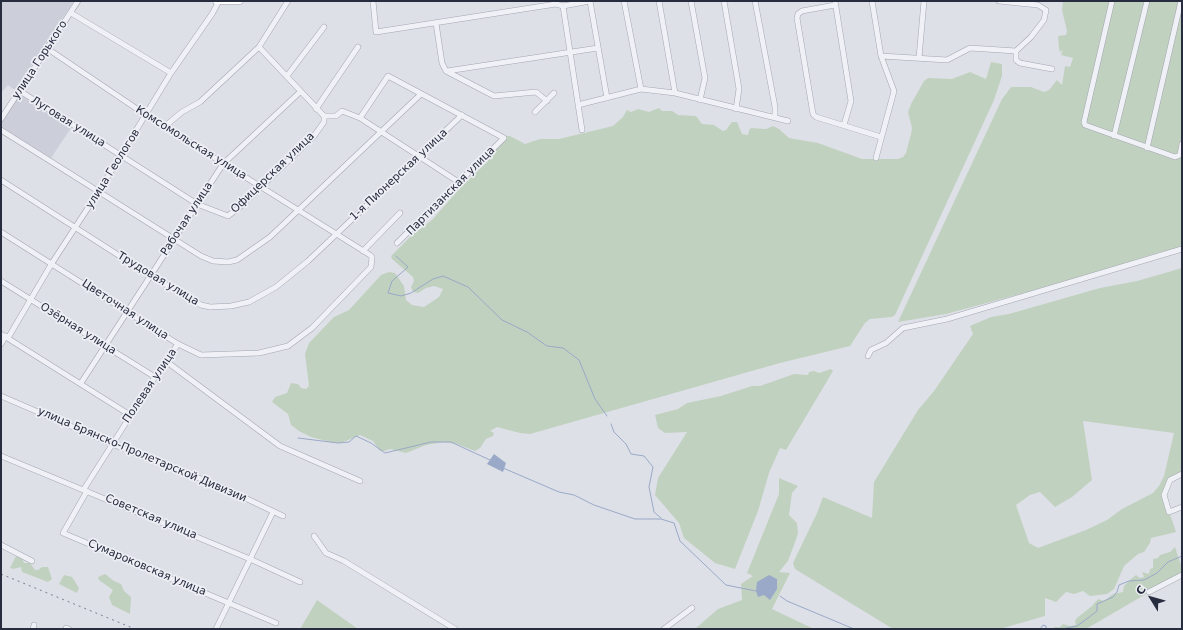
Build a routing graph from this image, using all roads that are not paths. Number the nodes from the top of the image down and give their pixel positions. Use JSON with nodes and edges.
{"nodes":[{"id":1,"x":78,"y":1,"type":"edge"},
{"id":2,"x":218,"y":1,"type":"edge"},
{"id":3,"x":240,"y":1,"type":"edge"},
{"id":4,"x":288,"y":1,"type":"edge"},
{"id":5,"x":373,"y":1,"type":"edge"},
{"id":6,"x":590,"y":1,"type":"edge"},
{"id":7,"x":624,"y":1,"type":"edge"},
{"id":8,"x":659,"y":1,"type":"edge"},
{"id":9,"x":691,"y":1,"type":"edge"},
{"id":10,"x":724,"y":1,"type":"edge"},
{"id":11,"x":755,"y":1,"type":"edge"},
{"id":12,"x":872,"y":1,"type":"edge"},
{"id":13,"x":924,"y":1,"type":"edge"},
{"id":14,"x":999,"y":1,"type":"edge"},
{"id":15,"x":1112,"y":1,"type":"edge"},
{"id":16,"x":1147,"y":1,"type":"edge"},
{"id":17,"x":1182,"y":1,"type":"edge"},
{"id":18,"x":835,"y":3,"type":"edge"},
{"id":19,"x":563,"y":6,"type":"junction"},
{"id":20,"x":71,"y":13,"type":"junction"},
{"id":21,"x":436,"y":23,"type":"junction"},
{"id":22,"x":324,"y":27,"type":"dead end"},
{"id":23,"x":259,"y":47,"type":"junction"},
{"id":24,"x":358,"y":47,"type":"dead end"},
{"id":25,"x":598,"y":48,"type":"junction"},
{"id":26,"x":48,"y":49,"type":"junction"},
{"id":27,"x":570,"y":52,"type":"junction"},
{"id":28,"x":1016,"y":52,"type":"junction"},
{"id":29,"x":881,"y":56,"type":"junction"},
{"id":30,"x":919,"y":58,"type":"junction"},
{"id":31,"x":1052,"y":69,"type":"dead end"},
{"id":32,"x":446,"y":71,"type":"junction"},
{"id":33,"x":171,"y":73,"type":"junction"},
{"id":34,"x":287,"y":76,"type":"junction"},
{"id":35,"x":641,"y":89,"type":"junction"},
{"id":36,"x":20,"y":91,"type":"junction"},
{"id":37,"x":300,"y":92,"type":"junction"},
{"id":38,"x":554,"y":92,"type":"dead end"},
{"id":39,"x":675,"y":93,"type":"junction"},
{"id":40,"x":421,"y":94,"type":"junction"},
{"id":41,"x":607,"y":98,"type":"junction"},
{"id":42,"x":547,"y":100,"type":"junction"},
{"id":43,"x":700,"y":100,"type":"junction"},
{"id":44,"x":578,"y":105,"type":"junction"},
{"id":45,"x":736,"y":108,"type":"junction"},
{"id":46,"x":316,"y":109,"type":"junction"},
{"id":47,"x":536,"y":112,"type":"dead end"},
{"id":48,"x":146,"y":115,"type":"junction"},
{"id":49,"x":462,"y":115,"type":"junction"},
{"id":50,"x":324,"y":116,"type":"junction"},
{"id":51,"x":360,"y":118,"type":"junction"},
{"id":52,"x":775,"y":118,"type":"junction"},
{"id":53,"x":1,"y":119,"type":"edge"},
{"id":54,"x":788,"y":121,"type":"dead end"},
{"id":55,"x":844,"y":125,"type":"junction"},
{"id":56,"x":164,"y":127,"type":"junction"},
{"id":57,"x":1,"y":130,"type":"edge"},
{"id":58,"x":582,"y":130,"type":"dead end"},
{"id":59,"x":380,"y":133,"type":"junction"},
{"id":60,"x":1114,"y":136,"type":"junction"},
{"id":61,"x":881,"y":137,"type":"junction"},
{"id":62,"x":1182,"y":144,"type":"edge"},
{"id":63,"x":1147,"y":148,"type":"junction"},
{"id":64,"x":121,"y":156,"type":"junction"},
{"id":65,"x":419,"y":156,"type":"junction"},
{"id":66,"x":876,"y":158,"type":"dead end"},
{"id":67,"x":224,"y":164,"type":"junction"},
{"id":68,"x":1,"y":180,"type":"edge"},
{"id":69,"x":460,"y":183,"type":"junction"},
{"id":70,"x":260,"y":186,"type":"junction"},
{"id":71,"x":99,"y":191,"type":"junction"},
{"id":72,"x":196,"y":204,"type":"junction"},
{"id":73,"x":299,"y":212,"type":"junction"},
{"id":74,"x":400,"y":213,"type":"dead end"},
{"id":75,"x":75,"y":228,"type":"junction"},
{"id":76,"x":1,"y":232,"type":"edge"},
{"id":77,"x":336,"y":234,"type":"junction"},
{"id":78,"x":174,"y":240,"type":"junction"},
{"id":79,"x":397,"y":243,"type":"dead end"},
{"id":80,"x":1182,"y":249,"type":"edge"},
{"id":81,"x":363,"y":251,"type":"junction"},
{"id":82,"x":52,"y":263,"type":"junction"},
{"id":83,"x":151,"y":276,"type":"junction"},
{"id":84,"x":1,"y":281,"type":"edge"},
{"id":85,"x":30,"y":299,"type":"junction"},
{"id":86,"x":127,"y":312,"type":"junction"},
{"id":87,"x":5,"y":336,"type":"edge"},
{"id":88,"x":1,"y":344,"type":"edge"},
{"id":89,"x":178,"y":344,"type":"junction"},
{"id":90,"x":104,"y":347,"type":"junction"},
{"id":91,"x":868,"y":356,"type":"dead end"},
{"id":92,"x":167,"y":362,"type":"junction"},
{"id":93,"x":155,"y":377,"type":"junction"},
{"id":94,"x":81,"y":382,"type":"junction"},
{"id":95,"x":1,"y":396,"type":"edge"},
{"id":96,"x":130,"y":415,"type":"junction"},
{"id":97,"x":112,"y":444,"type":"junction"},
{"id":98,"x":1,"y":456,"type":"edge"},
{"id":99,"x":1182,"y":474,"type":"edge"},
{"id":100,"x":360,"y":481,"type":"dead end"},
{"id":101,"x":85,"y":490,"type":"junction"},
{"id":102,"x":1182,"y":507,"type":"edge"},
{"id":103,"x":273,"y":512,"type":"junction"},
{"id":104,"x":283,"y":516,"type":"dead end"},
{"id":105,"x":314,"y":536,"type":"dead end"},
{"id":106,"x":1,"y":545,"type":"edge"},
{"id":107,"x":250,"y":559,"type":"junction"},
{"id":108,"x":32,"y":562,"type":"dead end"},
{"id":109,"x":1182,"y":575,"type":"edge"},
{"id":110,"x":300,"y":582,"type":"dead end"},
{"id":111,"x":1149,"y":592,"type":"dead end"},
{"id":112,"x":229,"y":603,"type":"junction"},
{"id":113,"x":692,"y":608,"type":"dead end"},
{"id":114,"x":276,"y":623,"type":"dead end"},
{"id":115,"x":216,"y":629,"type":"edge"},
{"id":116,"x":455,"y":629,"type":"edge"},
{"id":117,"x":664,"y":629,"type":"edge"}],
"edges":[{"from":1,"to":20,"type":"street","name":"улица Горького"},
{"from":2,"to":3,"type":"main road"},
{"from":2,"to":33,"type":"street","name":"улица Геологов"},
{"from":4,"to":23,"type":"street"},
{"from":5,"to":21,"type":"street"},
{"from":6,"to":19,"type":"street"},
{"from":6,"to":25,"type":"street"},
{"from":7,"to":35,"type":"street"},
{"from":8,"to":39,"type":"street"},
{"from":9,"to":43,"type":"street"},
{"from":10,"to":45,"type":"street"},
{"from":11,"to":52,"type":"street"},
{"from":12,"to":29,"type":"street"},
{"from":13,"to":30,"type":"street"},
{"from":14,"to":28,"type":"street"},
{"from":15,"to":60,"type":"street"},
{"from":16,"to":60,"type":"street"},
{"from":17,"to":63,"type":"street"},
{"from":18,"to":55,"type":"street"},
{"from":18,"to":55,"type":"street"},
{"from":19,"to":21,"type":"street"},
{"from":19,"to":27,"type":"street"},
{"from":20,"to":26,"type":"street","name":"улица Горького"},
{"from":20,"to":33,"type":"street"},
{"from":21,"to":32,"type":"street"},
{"from":22,"to":34,"type":"street"},
{"from":23,"to":34,"type":"street"},
{"from":23,"to":56,"type":"street"},
{"from":24,"to":46,"type":"street"},
{"from":25,"to":27,"type":"street"},
{"from":25,"to":41,"type":"street"},
{"from":26,"to":36,"type":"street","name":"улица Горького"},
{"from":26,"to":48,"type":"street","name":"Комсомольская улица"},
{"from":27,"to":32,"type":"street"},
{"from":27,"to":44,"type":"street"},
{"from":28,"to":30,"type":"street"},
{"from":28,"to":31,"type":"street"},
{"from":29,"to":30,"type":"street"},
{"from":29,"to":61,"type":"street"},
{"from":32,"to":42,"type":"street"},
{"from":33,"to":48,"type":"street","name":"улица Геологов"},
{"from":34,"to":37,"type":"street"},
{"from":35,"to":39,"type":"street"},
{"from":35,"to":41,"type":"street"},
{"from":36,"to":53,"type":"street","name":"улица Горького"},
{"from":36,"to":64,"type":"street","name":"Луговая улица"},
{"from":37,"to":46,"type":"street"},
{"from":37,"to":67,"type":"street","name":"Рабочая улица"},
{"from":38,"to":42,"type":"street"},
{"from":39,"to":43,"type":"street"},
{"from":40,"to":49,"type":"street"},
{"from":40,"to":51,"type":"street"},
{"from":40,"to":59,"type":"street"},
{"from":41,"to":44,"type":"street"},
{"from":42,"to":47,"type":"street"},
{"from":43,"to":45,"type":"street"},
{"from":44,"to":58,"type":"street"},
{"from":45,"to":52,"type":"street"},
{"from":46,"to":50,"type":"street"},
{"from":48,"to":56,"type":"street","name":"Комсомольская улица"},
{"from":48,"to":64,"type":"street","name":"улица Геологов"},
{"from":49,"to":65,"type":"street","name":"1-я Пионерская улица"},
{"from":49,"to":69,"type":"street","name":"Партизанская улица"},
{"from":50,"to":51,"type":"street"},
{"from":50,"to":70,"type":"street","name":"Офицерская улица"},
{"from":51,"to":59,"type":"street"},
{"from":52,"to":54,"type":"street"},
{"from":55,"to":61,"type":"street"},
{"from":56,"to":67,"type":"street","name":"Комсомольская улица"},
{"from":57,"to":71,"type":"street"},
{"from":59,"to":65,"type":"street"},
{"from":59,"to":73,"type":"street"},
{"from":60,"to":63,"type":"street"},
{"from":61,"to":66,"type":"street"},
{"from":62,"to":63,"type":"street"},
{"from":64,"to":71,"type":"street","name":"улица Геологов"},
{"from":64,"to":72,"type":"street","name":"Луговая улица"},
{"from":65,"to":69,"type":"street"},
{"from":65,"to":77,"type":"street","name":"1-я Пионерская улица"},
{"from":67,"to":70,"type":"street","name":"Комсомольская улица"},
{"from":67,"to":72,"type":"street","name":"Рабочая улица"},
{"from":68,"to":75,"type":"street","name":"Трудовая улица"},
{"from":69,"to":79,"type":"street","name":"Партизанская улица"},
{"from":70,"to":72,"type":"street","name":"Офицерская улица"},
{"from":70,"to":73,"type":"street","name":"Комсомольская улица"},
{"from":71,"to":75,"type":"street","name":"улица Геологов"},
{"from":71,"to":78,"type":"street"},
{"from":72,"to":78,"type":"street","name":"Рабочая улица"},
{"from":73,"to":77,"type":"street","name":"Комсомольская улица"},
{"from":73,"to":78,"type":"street"},
{"from":74,"to":81,"type":"street"},
{"from":75,"to":82,"type":"street","name":"улица Геологов"},
{"from":75,"to":83,"type":"street","name":"Трудовая улица"},
{"from":76,"to":82,"type":"street","name":"Цветочная улица"},
{"from":77,"to":81,"type":"street"},
{"from":77,"to":83,"type":"street","name":"Трудовая улица"},
{"from":78,"to":83,"type":"street","name":"Рабочая улица"},
{"from":80,"to":91,"type":"street"},
{"from":81,"to":89,"type":"street","name":"Цветочная улица"},
{"from":82,"to":85,"type":"street","name":"улица Геологов"},
{"from":82,"to":86,"type":"street","name":"Цветочная улица"},
{"from":83,"to":86,"type":"street","name":"Рабочая улица"},
{"from":84,"to":85,"type":"street","name":"Озёрная улица"},
{"from":85,"to":87,"type":"street","name":"улица Геологов"},
{"from":85,"to":90,"type":"street","name":"Озёрная улица"},
{"from":86,"to":89,"type":"street","name":"Цветочная улица"},
{"from":86,"to":90,"type":"street","name":"Рабочая улица"},
{"from":87,"to":88,"type":"street","name":"улица Геологов"},
{"from":87,"to":94,"type":"street"},
{"from":89,"to":92,"type":"street","name":"Полевая улица"},
{"from":90,"to":93,"type":"street","name":"Озёрная улица"},
{"from":90,"to":94,"type":"street","name":"Рабочая улица"},
{"from":92,"to":93,"type":"street","name":"Полевая улица"},
{"from":92,"to":100,"type":"street"},
{"from":93,"to":96,"type":"street","name":"Полевая улица"},
{"from":94,"to":96,"type":"street"},
{"from":95,"to":97,"type":"street","name":"улица Брянско-Пролетарской Дивизии"},
{"from":96,"to":97,"type":"street","name":"Полевая улица"},
{"from":97,"to":101,"type":"street","name":"Полевая улица"},
{"from":97,"to":103,"type":"street","name":"улица Брянско-Пролетарской Дивизии"},
{"from":98,"to":101,"type":"street","name":"Советская улица"},
{"from":99,"to":102,"type":"street"},
{"from":101,"to":107,"type":"street","name":"Советская улица"},
{"from":101,"to":112,"type":"street","name":"Сумароковская улица"},
{"from":103,"to":104,"type":"street","name":"улица Брянско-Пролетарской Дивизии"},
{"from":103,"to":107,"type":"street"},
{"from":105,"to":116,"type":"street"},
{"from":106,"to":108,"type":"street"},
{"from":107,"to":110,"type":"street","name":"Советская улица"},
{"from":107,"to":112,"type":"street"},
{"from":109,"to":111,"type":"street"},
{"from":112,"to":114,"type":"street","name":"Сумароковская улица"},
{"from":112,"to":115,"type":"street"},
{"from":113,"to":117,"type":"street"}]}
